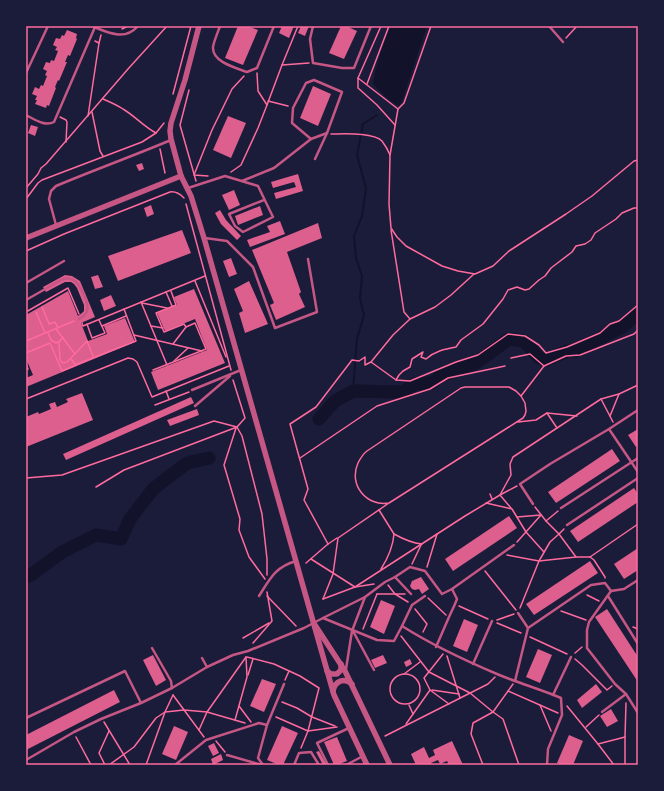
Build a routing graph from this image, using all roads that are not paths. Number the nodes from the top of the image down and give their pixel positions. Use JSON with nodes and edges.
{"nodes":[{"id":1,"x":48,"y":26,"type":"edge"},
{"id":2,"x":94,"y":26,"type":"edge"},
{"id":3,"x":138,"y":26,"type":"edge"},
{"id":4,"x":198,"y":26,"type":"edge"},
{"id":5,"x":220,"y":26,"type":"edge"},
{"id":6,"x":274,"y":26,"type":"edge"},
{"id":7,"x":313,"y":26,"type":"edge"},
{"id":8,"x":371,"y":26,"type":"edge"},
{"id":9,"x":549,"y":26,"type":"edge"},
{"id":10,"x":563,"y":42,"type":"road end"},
{"id":11,"x":26,"y":73,"type":"edge"},
{"id":12,"x":26,"y":115,"type":"edge"},
{"id":13,"x":327,"y":134,"type":"junction"},
{"id":14,"x":171,"y":139,"type":"junction"},
{"id":15,"x":311,"y":139,"type":"junction"},
{"id":16,"x":316,"y":159,"type":"dead end"},
{"id":17,"x":181,"y":176,"type":"junction"},
{"id":18,"x":241,"y":181,"type":"junction"},
{"id":19,"x":188,"y":188,"type":"junction"},
{"id":20,"x":264,"y":200,"type":"junction"},
{"id":21,"x":56,"y":225,"type":"junction"},
{"id":22,"x":26,"y":238,"type":"edge"},
{"id":23,"x":204,"y":238,"type":"junction"},
{"id":24,"x":308,"y":259,"type":"dead end"},
{"id":25,"x":64,"y":261,"type":"dead end"},
{"id":26,"x":26,"y":283,"type":"edge"},
{"id":27,"x":26,"y":300,"type":"edge"},
{"id":28,"x":79,"y":319,"type":"road end"},
{"id":29,"x":242,"y":370,"type":"junction"},
{"id":30,"x":232,"y":374,"type":"junction"},
{"id":31,"x":192,"y":390,"type":"road end"},
{"id":32,"x":195,"y":406,"type":"dead end"},
{"id":33,"x":638,"y":410,"type":"edge"},
{"id":34,"x":609,"y":429,"type":"junction"},
{"id":35,"x":638,"y":458,"type":"edge"},
{"id":36,"x":632,"y":462,"type":"junction"},
{"id":37,"x":638,"y":472,"type":"edge"},
{"id":38,"x":638,"y":478,"type":"edge"},
{"id":39,"x":533,"y":504,"type":"road end"},
{"id":40,"x":561,"y":508,"type":"road end"},
{"id":41,"x":567,"y":525,"type":"road end"},
{"id":42,"x":514,"y":545,"type":"road end"},
{"id":43,"x":296,"y":560,"type":"junction"},
{"id":44,"x":395,"y":577,"type":"junction"},
{"id":45,"x":638,"y":580,"type":"edge"},
{"id":46,"x":452,"y":589,"type":"junction"},
{"id":47,"x":611,"y":591,"type":"junction"},
{"id":48,"x":411,"y":594,"type":"road end"},
{"id":49,"x":259,"y":596,"type":"dead end"},
{"id":50,"x":365,"y":596,"type":"junction"},
{"id":51,"x":425,"y":596,"type":"road end"},
{"id":52,"x":608,"y":596,"type":"junction"},
{"id":53,"x":518,"y":613,"type":"road end"},
{"id":54,"x":323,"y":618,"type":"junction"},
{"id":55,"x":492,"y":621,"type":"road end"},
{"id":56,"x":314,"y":624,"type":"junction"},
{"id":57,"x":402,"y":626,"type":"junction"},
{"id":58,"x":528,"y":628,"type":"junction"},
{"id":59,"x":352,"y":631,"type":"junction"},
{"id":60,"x":638,"y":644,"type":"edge"},
{"id":61,"x":436,"y":647,"type":"junction"},
{"id":62,"x":152,"y":648,"type":"dead end"},
{"id":63,"x":571,"y":657,"type":"road end"},
{"id":64,"x":202,"y":658,"type":"dead end"},
{"id":65,"x":341,"y":664,"type":"junction"},
{"id":66,"x":473,"y":664,"type":"junction"},
{"id":67,"x":207,"y":667,"type":"junction"},
{"id":68,"x":327,"y":670,"type":"junction"},
{"id":69,"x":374,"y":670,"type":"dead end"},
{"id":70,"x":345,"y":671,"type":"junction"},
{"id":71,"x":515,"y":681,"type":"junction"},
{"id":72,"x":284,"y":684,"type":"road end"},
{"id":73,"x":353,"y":686,"type":"junction"},
{"id":74,"x":172,"y":688,"type":"junction"},
{"id":75,"x":626,"y":694,"type":"junction"},
{"id":76,"x":334,"y":695,"type":"junction"},
{"id":77,"x":553,"y":695,"type":"junction"},
{"id":78,"x":142,"y":703,"type":"junction"},
{"id":79,"x":602,"y":712,"type":"road end"},
{"id":80,"x":638,"y":713,"type":"edge"},
{"id":81,"x":26,"y":718,"type":"edge"},
{"id":82,"x":267,"y":725,"type":"junction"},
{"id":83,"x":349,"y":727,"type":"junction"},
{"id":84,"x":227,"y":755,"type":"road end"},
{"id":85,"x":363,"y":756,"type":"junction"},
{"id":86,"x":26,"y":760,"type":"edge"},
{"id":87,"x":364,"y":764,"type":"edge"},
{"id":88,"x":175,"y":765,"type":"edge"},
{"id":89,"x":263,"y":765,"type":"edge"},
{"id":90,"x":294,"y":765,"type":"edge"},
{"id":91,"x":319,"y":765,"type":"edge"},
{"id":92,"x":328,"y":765,"type":"edge"},
{"id":93,"x":346,"y":765,"type":"edge"},
{"id":94,"x":390,"y":765,"type":"edge"},
{"id":95,"x":547,"y":765,"type":"edge"}],
"edges":[{"from":1,"to":11,"type":"lane"},
{"from":2,"to":3,"type":"lane"},
{"from":2,"to":12,"type":"lane"},
{"from":4,"to":14,"type":"street"},
{"from":5,"to":6,"type":"lane"},
{"from":7,"to":8,"type":"lane"},
{"from":9,"to":10,"type":"lane"},
{"from":13,"to":15,"type":"lane"},
{"from":13,"to":15,"type":"lane"},
{"from":13,"to":16,"type":"lane"},
{"from":14,"to":17,"type":"street"},
{"from":14,"to":21,"type":"lane"},
{"from":15,"to":18,"type":"lane"},
{"from":17,"to":19,"type":"street"},
{"from":17,"to":21,"type":"street"},
{"from":18,"to":19,"type":"lane"},
{"from":18,"to":20,"type":"lane"},
{"from":19,"to":23,"type":"street"},
{"from":20,"to":20,"type":"lane"},
{"from":21,"to":22,"type":"street"},
{"from":23,"to":24,"type":"lane"},
{"from":23,"to":29,"type":"street"},
{"from":25,"to":26,"type":"lane"},
{"from":27,"to":28,"type":"lane"},
{"from":29,"to":30,"type":"lane"},
{"from":29,"to":43,"type":"street"},
{"from":30,"to":31,"type":"lane"},
{"from":30,"to":32,"type":"lane"},
{"from":33,"to":34,"type":"lane"},
{"from":34,"to":36,"type":"lane"},
{"from":34,"to":39,"type":"lane"},
{"from":35,"to":36,"type":"lane"},
{"from":36,"to":37,"type":"lane"},
{"from":36,"to":40,"type":"lane"},
{"from":38,"to":41,"type":"lane"},
{"from":42,"to":46,"type":"lane"},
{"from":43,"to":49,"type":"lane"},
{"from":43,"to":56,"type":"street"},
{"from":44,"to":46,"type":"lane"},
{"from":44,"to":48,"type":"lane"},
{"from":44,"to":50,"type":"lane"},
{"from":45,"to":47,"type":"lane"},
{"from":46,"to":61,"type":"lane"},
{"from":47,"to":52,"type":"lane"},
{"from":47,"to":58,"type":"lane"},
{"from":50,"to":54,"type":"lane"},
{"from":50,"to":59,"type":"lane"},
{"from":51,"to":57,"type":"lane"},
{"from":52,"to":60,"type":"lane"},
{"from":52,"to":75,"type":"lane"},
{"from":53,"to":58,"type":"lane"},
{"from":54,"to":56,"type":"lane"},
{"from":54,"to":59,"type":"lane"},
{"from":55,"to":66,"type":"lane"},
{"from":56,"to":65,"type":"street"},
{"from":56,"to":67,"type":"lane"},
{"from":56,"to":68,"type":"street"},
{"from":57,"to":59,"type":"lane"},
{"from":57,"to":61,"type":"lane"},
{"from":58,"to":71,"type":"lane"},
{"from":59,"to":69,"type":"lane"},
{"from":59,"to":70,"type":"lane"},
{"from":61,"to":66,"type":"lane"},
{"from":62,"to":74,"type":"lane"},
{"from":63,"to":77,"type":"lane"},
{"from":64,"to":67,"type":"lane"},
{"from":65,"to":68,"type":"street"},
{"from":65,"to":70,"type":"street"},
{"from":66,"to":71,"type":"lane"},
{"from":67,"to":74,"type":"lane"},
{"from":68,"to":76,"type":"street"},
{"from":70,"to":73,"type":"street"},
{"from":71,"to":77,"type":"lane"},
{"from":72,"to":82,"type":"lane"},
{"from":73,"to":76,"type":"street"},
{"from":73,"to":94,"type":"street"},
{"from":74,"to":78,"type":"lane"},
{"from":75,"to":79,"type":"lane"},
{"from":75,"to":80,"type":"lane"},
{"from":76,"to":83,"type":"street"},
{"from":77,"to":95,"type":"lane"},
{"from":78,"to":81,"type":"lane"},
{"from":78,"to":86,"type":"lane"},
{"from":82,"to":88,"type":"lane"},
{"from":82,"to":89,"type":"lane"},
{"from":83,"to":85,"type":"street"},
{"from":83,"to":92,"type":"lane"},
{"from":84,"to":89,"type":"lane"},
{"from":85,"to":87,"type":"street"},
{"from":85,"to":93,"type":"lane"},
{"from":90,"to":91,"type":"lane"}]}
